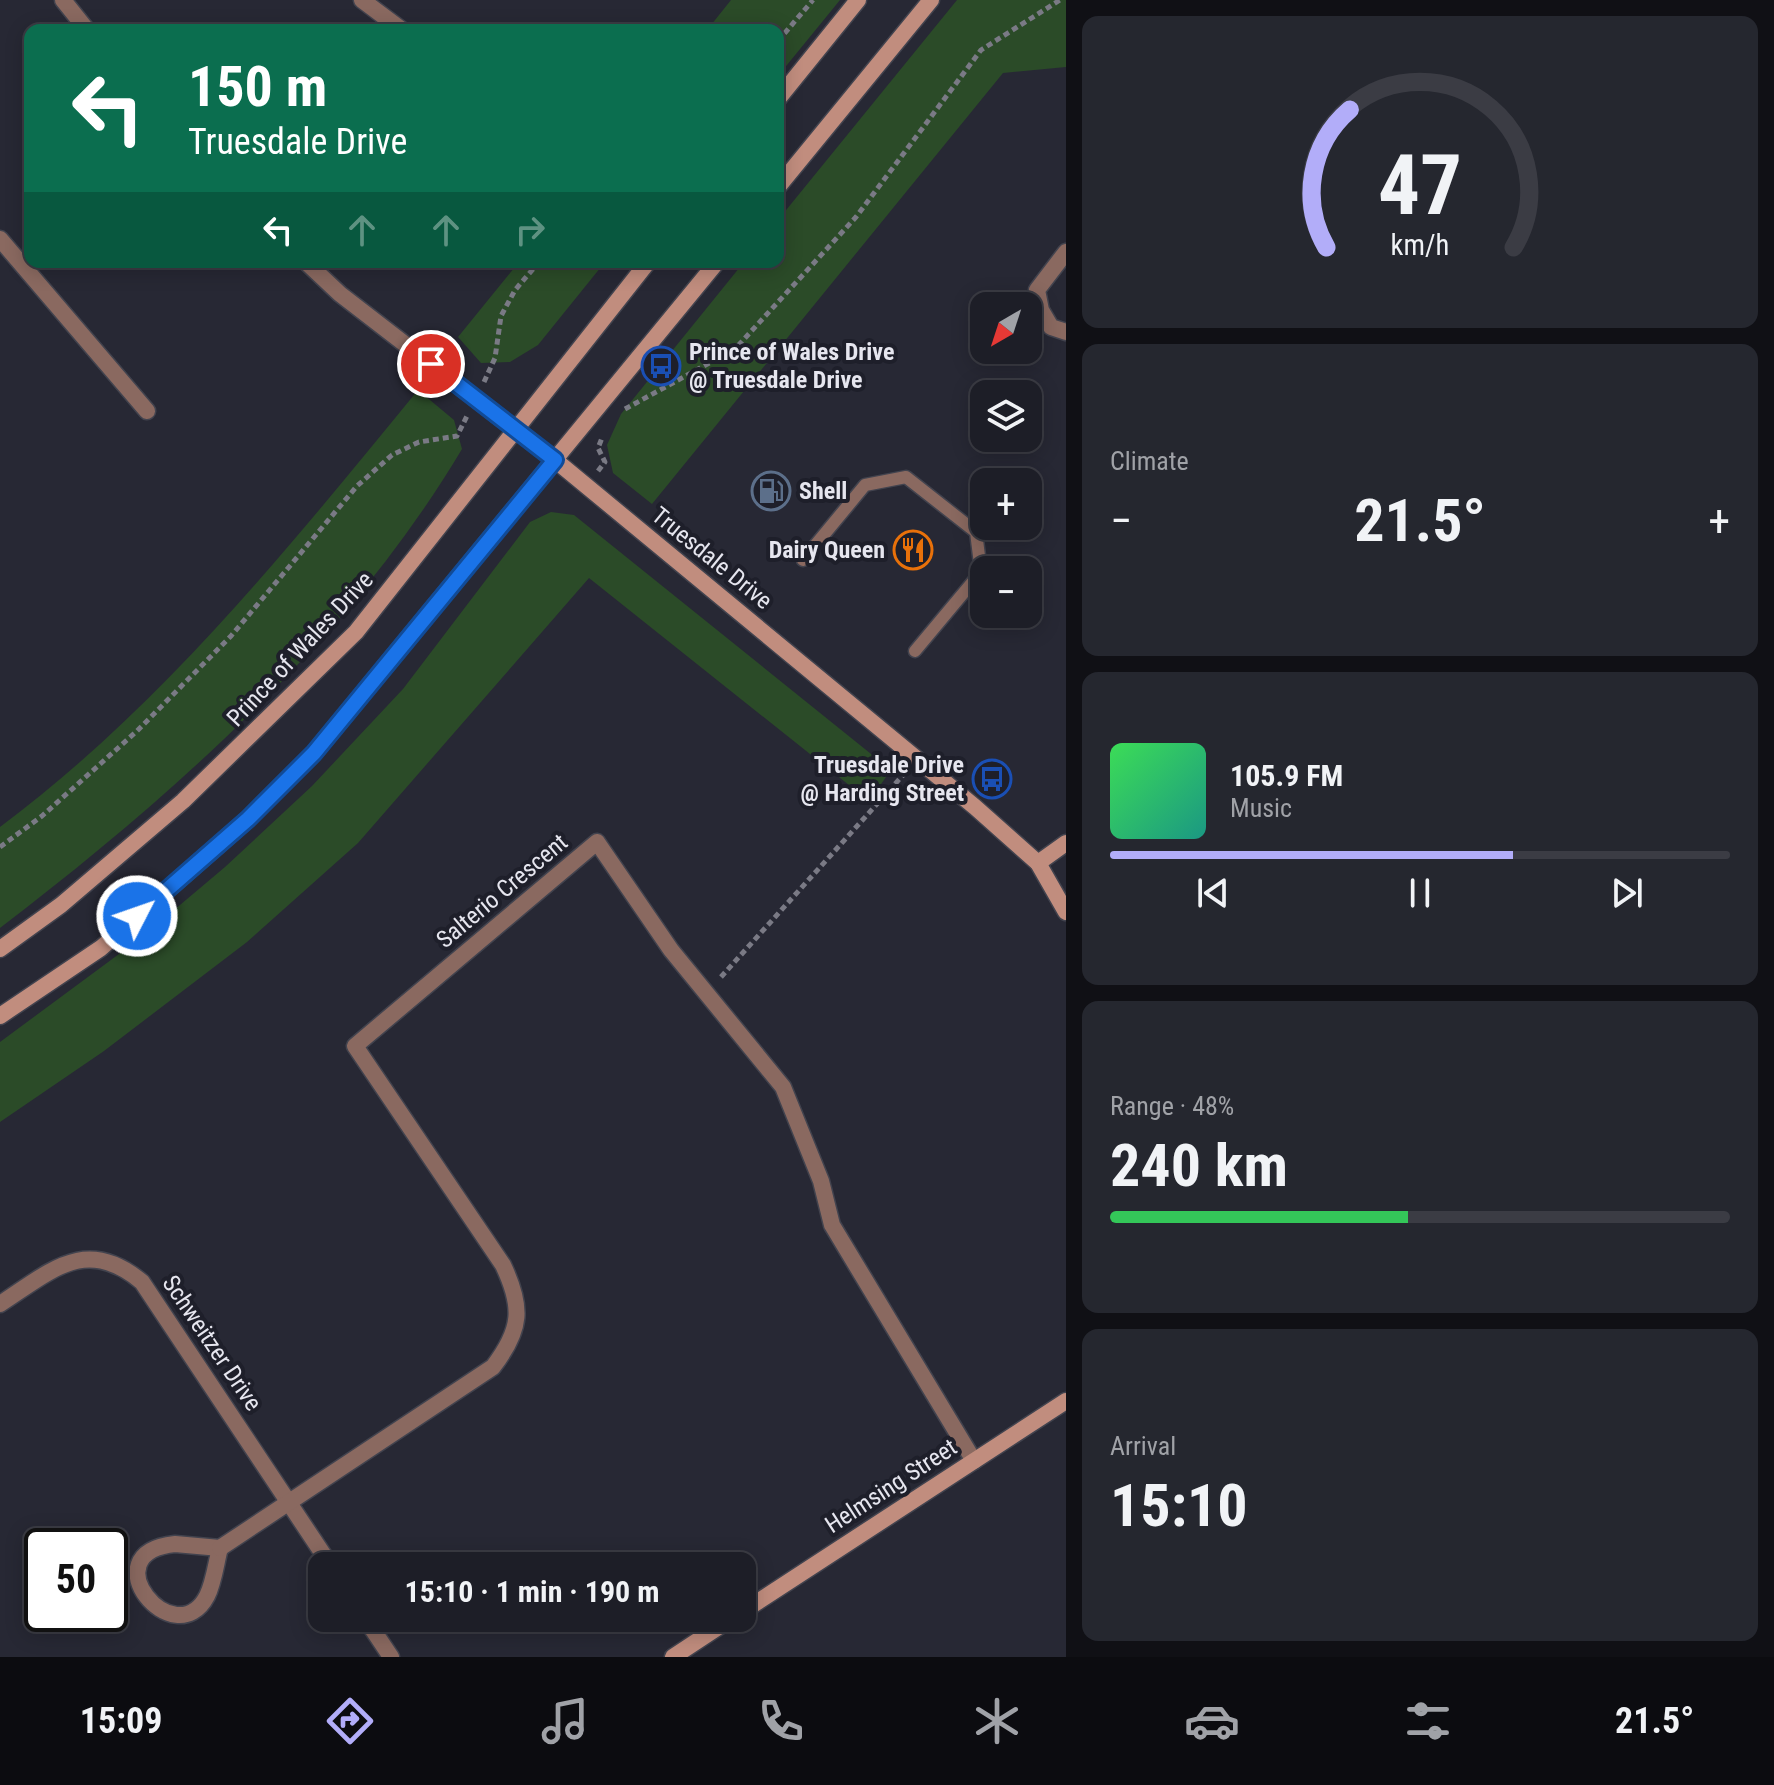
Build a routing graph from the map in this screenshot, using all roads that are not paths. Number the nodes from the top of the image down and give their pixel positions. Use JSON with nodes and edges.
{"nodes":[{"id":1,"x":63,"y":0,"type":"edge"},
{"id":2,"x":362,"y":0,"type":"edge"},
{"id":3,"x":858,"y":0,"type":"edge"},
{"id":4,"x":931,"y":0,"type":"edge"},
{"id":5,"x":82,"y":24,"type":"edge"},
{"id":6,"x":394,"y":24,"type":"edge"},
{"id":7,"x":784,"y":92,"type":"edge"},
{"id":8,"x":784,"y":180,"type":"edge"},
{"id":9,"x":0,"y":239,"type":"edge"},
{"id":10,"x":1066,"y":252,"type":"edge"},
{"id":11,"x":24,"y":267,"type":"edge"},
{"id":12,"x":25,"y":268,"type":"edge"},
{"id":13,"x":312,"y":268,"type":"edge"},
{"id":14,"x":643,"y":268,"type":"edge"},
{"id":15,"x":712,"y":268,"type":"edge"},
{"id":16,"x":1066,"y":332,"type":"edge"},
{"id":17,"x":147,"y":411,"type":"dead end"},
{"id":18,"x":517,"y":428,"type":"junction"},
{"id":19,"x":555,"y":460,"type":"junction"},
{"id":20,"x":803,"y":560,"type":"dead end"},
{"id":21,"x":915,"y":651,"type":"dead end"},
{"id":22,"x":1066,"y":843,"type":"edge"},
{"id":23,"x":1038,"y":863,"type":"junction"},
{"id":24,"x":1066,"y":912,"type":"edge"},
{"id":25,"x":0,"y":949,"type":"edge"},
{"id":26,"x":0,"y":1016,"type":"edge"},
{"id":27,"x":0,"y":1304,"type":"edge"},
{"id":28,"x":1066,"y":1401,"type":"edge"},
{"id":29,"x":974,"y":1461,"type":"junction"},
{"id":30,"x":290,"y":1502,"type":"junction"},
{"id":31,"x":220,"y":1548,"type":"junction"},
{"id":32,"x":322,"y":1552,"type":"edge"},
{"id":33,"x":756,"y":1603,"type":"edge"},
{"id":34,"x":374,"y":1632,"type":"edge"},
{"id":35,"x":711,"y":1632,"type":"edge"},
{"id":36,"x":391,"y":1657,"type":"edge"},
{"id":37,"x":673,"y":1657,"type":"edge"}],
"edges":[{"from":1,"to":5,"type":"street"},
{"from":2,"to":6,"type":"street"},
{"from":3,"to":7,"type":"main road"},
{"from":4,"to":8,"type":"main road"},
{"from":9,"to":11,"type":"street"},
{"from":10,"to":16,"type":"street"},
{"from":12,"to":17,"type":"street"},
{"from":13,"to":18,"type":"street","name":"Truesdale Drive"},
{"from":14,"to":18,"type":"main road","name":"Prince of Wales Drive"},
{"from":15,"to":19,"type":"main road"},
{"from":18,"to":19,"type":"street","name":"Truesdale Drive"},
{"from":18,"to":25,"type":"main road","name":"Prince of Wales Drive"},
{"from":19,"to":23,"type":"main road","name":"Truesdale Drive"},
{"from":19,"to":26,"type":"main road"},
{"from":20,"to":21,"type":"lane"},
{"from":22,"to":23,"type":"main road"},
{"from":23,"to":24,"type":"main road","name":"Truesdale Drive"},
{"from":27,"to":30,"type":"street","name":"Schweitzer Drive"},
{"from":28,"to":29,"type":"main road","name":"Helmsing Street"},
{"from":29,"to":30,"type":"street","name":"Salterio Crescent"},
{"from":29,"to":33,"type":"main road","name":"Helmsing Street"},
{"from":30,"to":31,"type":"street"},
{"from":30,"to":32,"type":"street","name":"Schweitzer Drive"},
{"from":31,"to":31,"type":"street"},
{"from":34,"to":36,"type":"street"},
{"from":35,"to":37,"type":"main road"}]}
